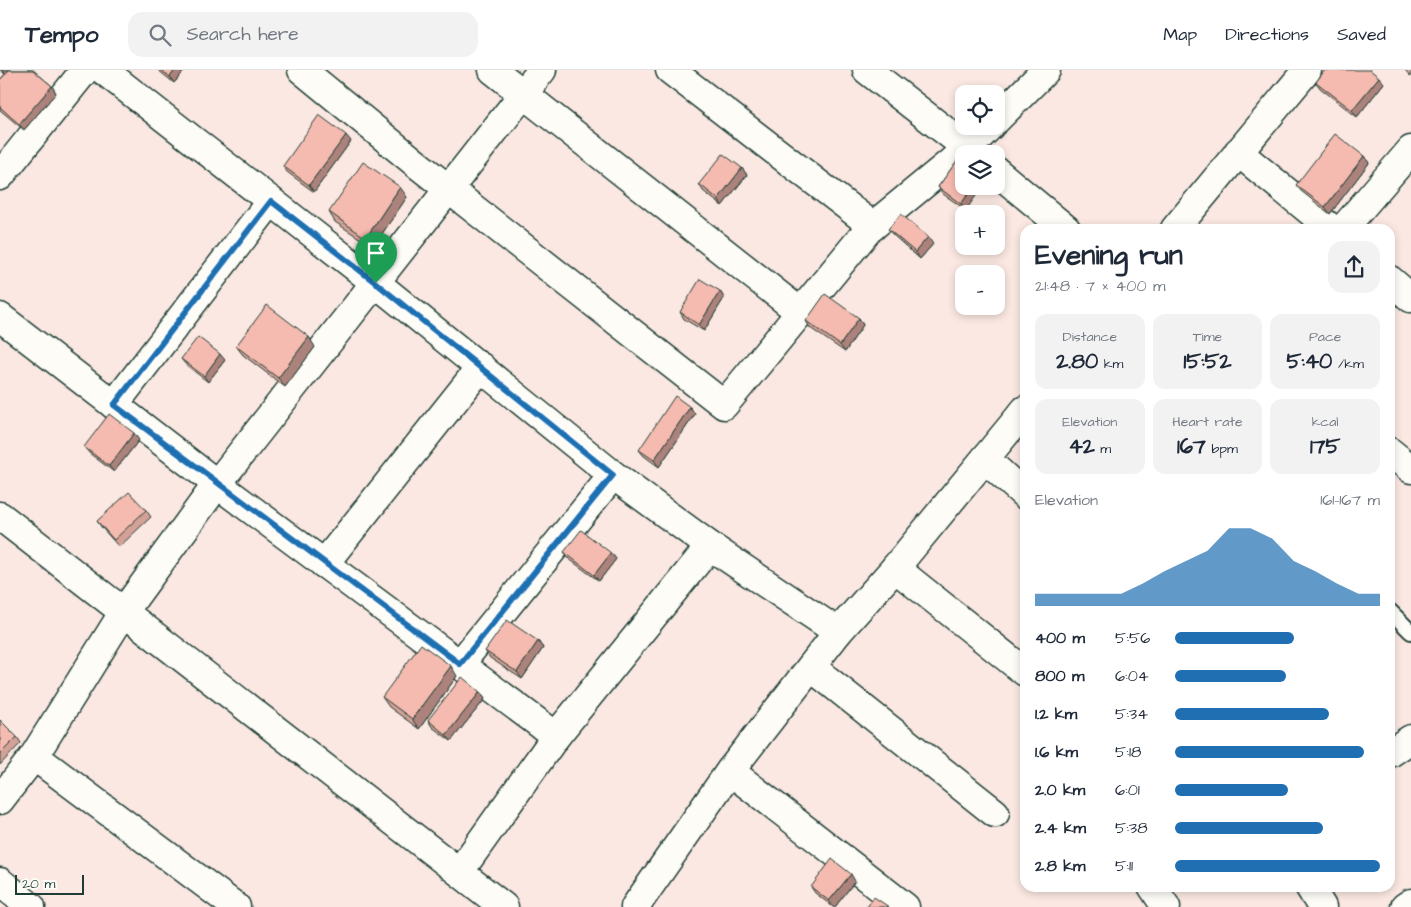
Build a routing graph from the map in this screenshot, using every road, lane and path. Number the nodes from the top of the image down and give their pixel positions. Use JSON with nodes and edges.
{"nodes":[{"id":1,"x":85,"y":70,"type":"edge"},
{"id":2,"x":103,"y":70,"type":"edge"},
{"id":3,"x":302,"y":70,"type":"edge"},
{"id":4,"x":493,"y":70,"type":"edge"},
{"id":5,"x":542,"y":70,"type":"edge"},
{"id":6,"x":670,"y":70,"type":"edge"},
{"id":7,"x":867,"y":70,"type":"edge"},
{"id":8,"x":1046,"y":70,"type":"edge"},
{"id":9,"x":1297,"y":73,"type":"edge"},
{"id":10,"x":330,"y":79,"type":"edge"},
{"id":11,"x":523,"y":94,"type":"junction"},
{"id":12,"x":1005,"y":111,"type":"edge"},
{"id":13,"x":964,"y":145,"type":"edge"},
{"id":14,"x":1411,"y":150,"type":"edge"},
{"id":15,"x":1238,"y":152,"type":"junction"},
{"id":16,"x":955,"y":164,"type":"edge"},
{"id":17,"x":0,"y":176,"type":"edge"},
{"id":18,"x":1005,"y":178,"type":"edge"},
{"id":19,"x":450,"y":189,"type":"junction"},
{"id":20,"x":271,"y":201,"type":"junction"},
{"id":21,"x":1060,"y":224,"type":"edge"},
{"id":22,"x":1179,"y":224,"type":"edge"},
{"id":23,"x":1326,"y":224,"type":"edge"},
{"id":24,"x":1347,"y":224,"type":"edge"},
{"id":25,"x":872,"y":226,"type":"junction"},
{"id":26,"x":376,"y":283,"type":"junction"},
{"id":27,"x":1395,"y":284,"type":"edge"},
{"id":28,"x":1411,"y":298,"type":"edge"},
{"id":29,"x":800,"y":312,"type":"junction"},
{"id":30,"x":0,"y":317,"type":"edge"},
{"id":31,"x":480,"y":368,"type":"junction"},
{"id":32,"x":114,"y":405,"type":"junction"},
{"id":33,"x":1020,"y":416,"type":"edge"},
{"id":34,"x":1395,"y":456,"type":"edge"},
{"id":35,"x":985,"y":459,"type":"junction"},
{"id":36,"x":1411,"y":469,"type":"edge"},
{"id":37,"x":613,"y":475,"type":"junction"},
{"id":38,"x":217,"y":484,"type":"junction"},
{"id":39,"x":1020,"y":490,"type":"edge"},
{"id":40,"x":0,"y":516,"type":"edge"},
{"id":41,"x":710,"y":546,"type":"junction"},
{"id":42,"x":324,"y":564,"type":"junction"},
{"id":43,"x":895,"y":568,"type":"junction"},
{"id":44,"x":125,"y":610,"type":"junction"},
{"id":45,"x":1395,"y":616,"type":"edge"},
{"id":46,"x":838,"y":632,"type":"junction"},
{"id":47,"x":1411,"y":632,"type":"edge"},
{"id":48,"x":460,"y":664,"type":"junction"},
{"id":49,"x":811,"y":667,"type":"junction"},
{"id":50,"x":1020,"y":668,"type":"edge"},
{"id":51,"x":556,"y":736,"type":"junction"},
{"id":52,"x":1411,"y":739,"type":"edge"},
{"id":53,"x":1395,"y":750,"type":"edge"},
{"id":54,"x":34,"y":756,"type":"junction"},
{"id":55,"x":730,"y":771,"type":"junction"},
{"id":56,"x":0,"y":800,"type":"edge"},
{"id":57,"x":995,"y":813,"type":"dead end"},
{"id":58,"x":460,"y":871,"type":"junction"},
{"id":59,"x":0,"y":882,"type":"edge"},
{"id":60,"x":1156,"y":892,"type":"edge"},
{"id":61,"x":1313,"y":892,"type":"edge"},
{"id":62,"x":1411,"y":903,"type":"edge"},
{"id":63,"x":31,"y":907,"type":"edge"},
{"id":64,"x":236,"y":907,"type":"edge"},
{"id":65,"x":504,"y":907,"type":"edge"},
{"id":66,"x":635,"y":907,"type":"edge"},
{"id":67,"x":905,"y":907,"type":"edge"},
{"id":68,"x":1166,"y":907,"type":"edge"},
{"id":69,"x":1322,"y":907,"type":"edge"},
{"id":70,"x":1405,"y":907,"type":"edge"}],
"edges":[{"from":1,"to":17,"type":"street"},
{"from":2,"to":20,"type":"street"},
{"from":3,"to":10,"type":"street"},
{"from":4,"to":11,"type":"street"},
{"from":5,"to":11,"type":"street"},
{"from":6,"to":25,"type":"street"},
{"from":7,"to":13,"type":"street"},
{"from":8,"to":12,"type":"street"},
{"from":9,"to":15,"type":"street"},
{"from":10,"to":19,"type":"street"},
{"from":11,"to":19,"type":"street"},
{"from":11,"to":29,"type":"street"},
{"from":14,"to":24,"type":"street"},
{"from":15,"to":22,"type":"street"},
{"from":15,"to":23,"type":"street"},
{"from":16,"to":25,"type":"street"},
{"from":18,"to":21,"type":"street"},
{"from":19,"to":26,"type":"street"},
{"from":19,"to":29,"type":"street"},
{"from":20,"to":26,"type":"street"},
{"from":20,"to":32,"type":"street"},
{"from":25,"to":29,"type":"street"},
{"from":26,"to":31,"type":"street"},
{"from":26,"to":38,"type":"street"},
{"from":27,"to":28,"type":"street"},
{"from":30,"to":32,"type":"street"},
{"from":31,"to":37,"type":"street"},
{"from":31,"to":42,"type":"street"},
{"from":32,"to":38,"type":"street"},
{"from":33,"to":35,"type":"street"},
{"from":34,"to":36,"type":"street"},
{"from":35,"to":39,"type":"street"},
{"from":35,"to":43,"type":"street"},
{"from":37,"to":41,"type":"street"},
{"from":37,"to":48,"type":"street"},
{"from":38,"to":42,"type":"street"},
{"from":38,"to":44,"type":"street"},
{"from":40,"to":44,"type":"street"},
{"from":41,"to":46,"type":"street"},
{"from":41,"to":51,"type":"street"},
{"from":42,"to":48,"type":"street"},
{"from":43,"to":46,"type":"street"},
{"from":43,"to":50,"type":"street"},
{"from":44,"to":54,"type":"street"},
{"from":44,"to":58,"type":"street"},
{"from":45,"to":47,"type":"lane"},
{"from":46,"to":49,"type":"street"},
{"from":48,"to":51,"type":"street"},
{"from":49,"to":55,"type":"street"},
{"from":49,"to":57,"type":"street"},
{"from":51,"to":58,"type":"street"},
{"from":52,"to":53,"type":"street"},
{"from":54,"to":56,"type":"street"},
{"from":54,"to":64,"type":"street"},
{"from":55,"to":66,"type":"street"},
{"from":55,"to":67,"type":"street"},
{"from":58,"to":65,"type":"street"},
{"from":59,"to":63,"type":"street"},
{"from":60,"to":68,"type":"street"},
{"from":61,"to":69,"type":"street"},
{"from":62,"to":70,"type":"street"}]}
